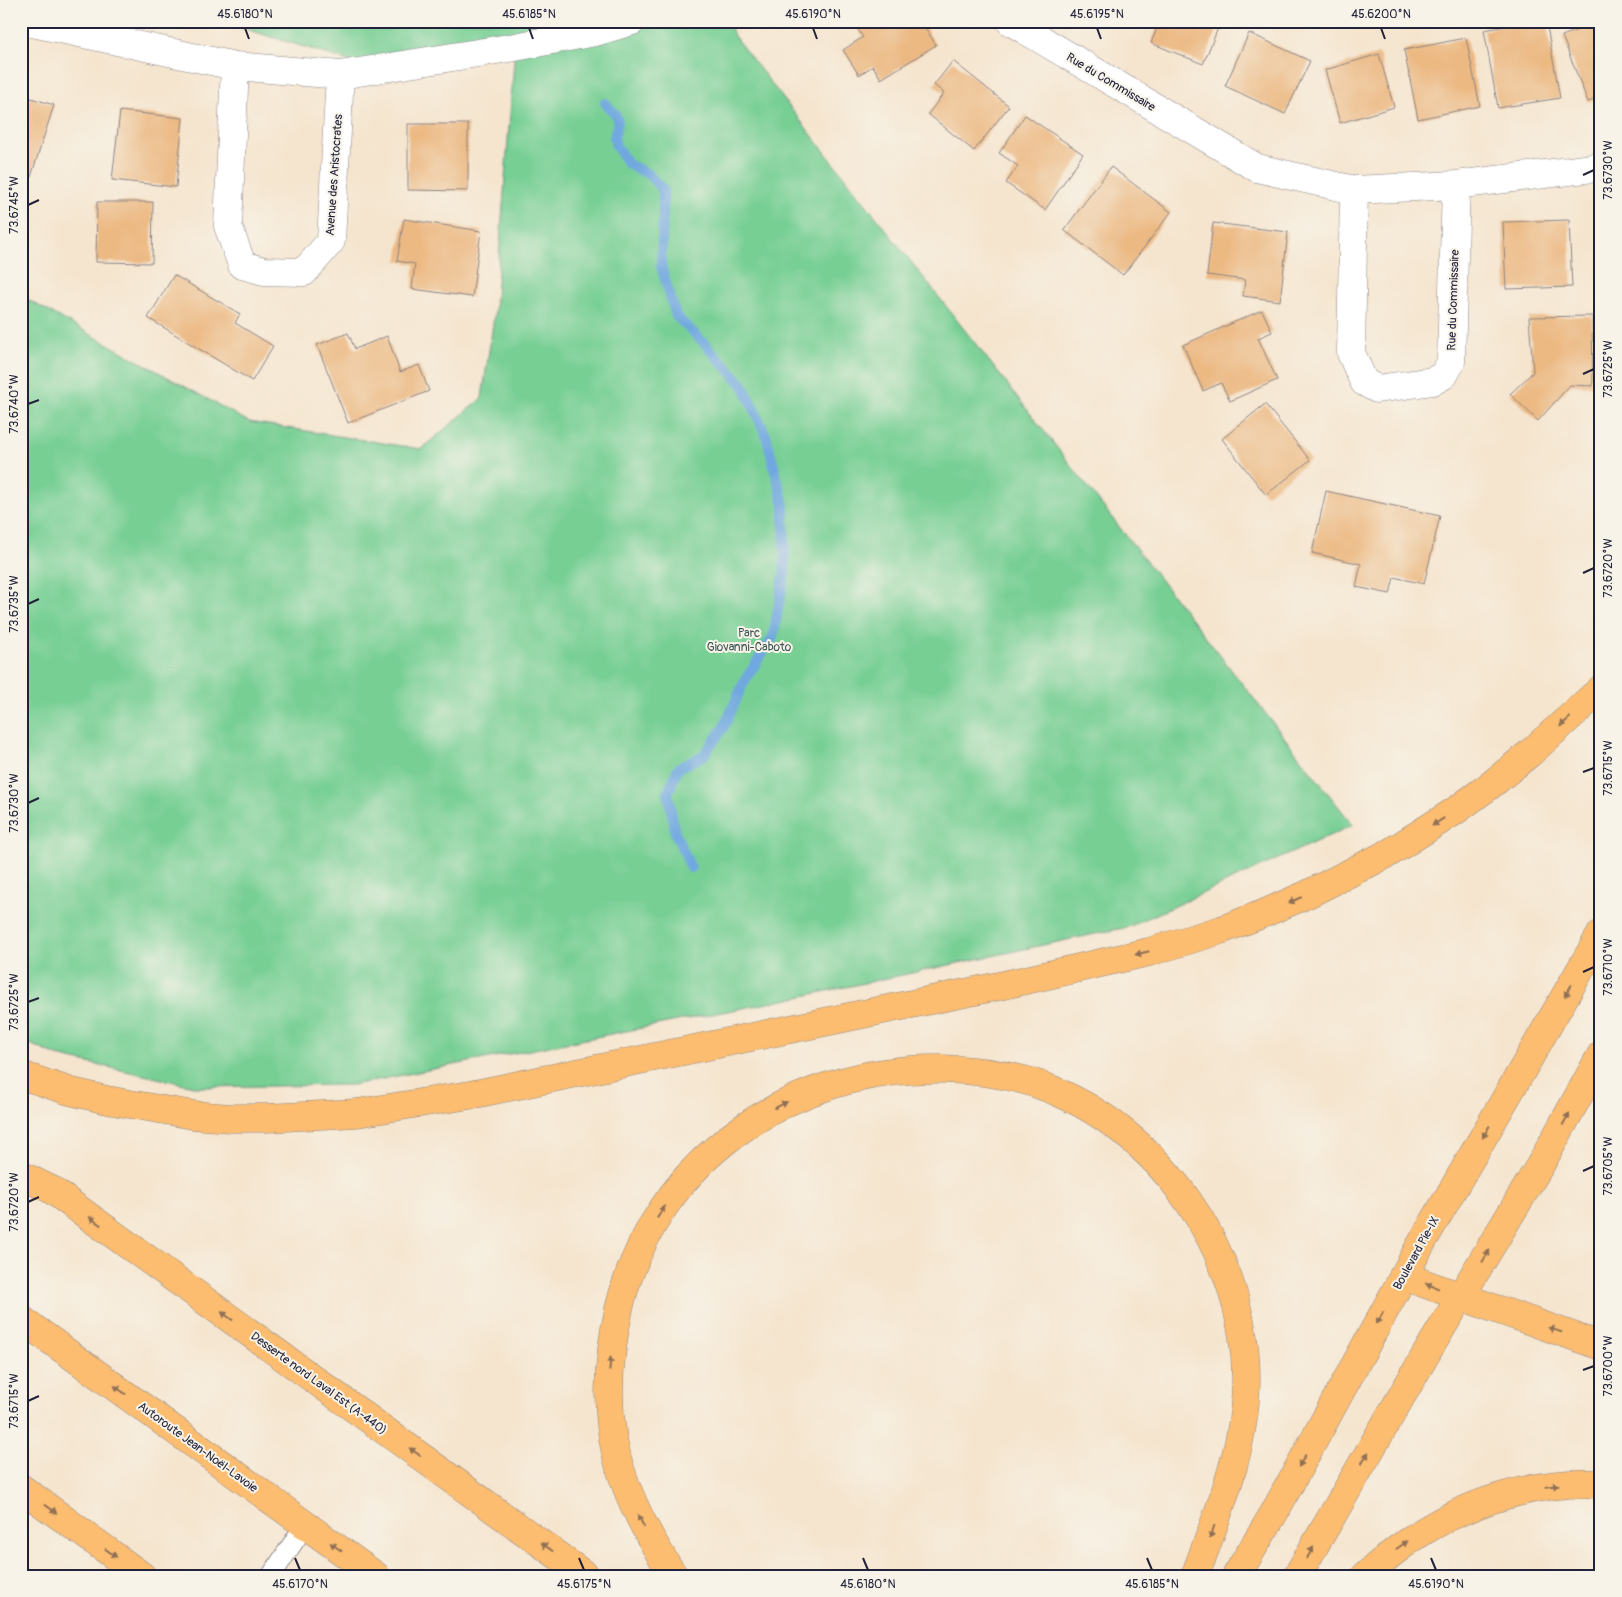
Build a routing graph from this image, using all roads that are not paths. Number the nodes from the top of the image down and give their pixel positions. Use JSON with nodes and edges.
{"nodes":[{"id":1,"x":23,"y":21,"type":"edge"},
{"id":2,"x":632,"y":21,"type":"edge"},
{"id":3,"x":1010,"y":21,"type":"edge"},
{"id":4,"x":235,"y":66,"type":"junction"},
{"id":5,"x":340,"y":75,"type":"junction"},
{"id":6,"x":1601,"y":167,"type":"edge"},
{"id":7,"x":1456,"y":185,"type":"junction"},
{"id":8,"x":1354,"y":190,"type":"junction"},
{"id":9,"x":1601,"y":689,"type":"edge"},
{"id":10,"x":1601,"y":934,"type":"edge"},
{"id":11,"x":1601,"y":1055,"type":"edge"},
{"id":12,"x":21,"y":1075,"type":"edge"},
{"id":13,"x":21,"y":1175,"type":"edge"},
{"id":14,"x":1403,"y":1276,"type":"junction"},
{"id":15,"x":1461,"y":1297,"type":"junction"},
{"id":16,"x":21,"y":1319,"type":"edge"},
{"id":17,"x":1601,"y":1346,"type":"edge"},
{"id":18,"x":1601,"y":1484,"type":"edge"},
{"id":19,"x":21,"y":1488,"type":"edge"},
{"id":20,"x":305,"y":1525,"type":"junction"},
{"id":21,"x":142,"y":1576,"type":"edge"},
{"id":22,"x":271,"y":1576,"type":"edge"},
{"id":23,"x":376,"y":1576,"type":"edge"},
{"id":24,"x":586,"y":1576,"type":"edge"},
{"id":25,"x":674,"y":1576,"type":"edge"},
{"id":26,"x":1195,"y":1576,"type":"edge"},
{"id":27,"x":1236,"y":1576,"type":"edge"},
{"id":28,"x":1297,"y":1576,"type":"edge"},
{"id":29,"x":1364,"y":1576,"type":"edge"}],
"edges":[{"from":1,"to":4,"type":"street"},
{"from":2,"to":5,"type":"street"},
{"from":3,"to":8,"type":"street","name":"Rue du Commissaire"},
{"from":4,"to":5,"type":"street"},
{"from":4,"to":5,"type":"street","name":"Avenue des Aristocrates"},
{"from":6,"to":7,"type":"street","name":"Rue du Commissaire"},
{"from":7,"to":8,"type":"street","name":"Rue du Commissaire"},
{"from":7,"to":8,"type":"street","name":"Rue du Commissaire"},
{"from":9,"to":12,"type":"highway","one_way":true},
{"from":10,"to":14,"type":"highway","name":"Boulevard Pie-IX","one_way":true},
{"from":15,"to":11,"type":"highway","one_way":true},
{"from":24,"to":13,"type":"highway","name":"Desserte nord Laval Est (A-440)","one_way":true},
{"from":15,"to":14,"type":"highway","one_way":true},
{"from":14,"to":27,"type":"highway","name":"Boulevard Pie-IX","one_way":true},
{"from":17,"to":15,"type":"highway","one_way":true},
{"from":28,"to":15,"type":"highway","one_way":true},
{"from":20,"to":16,"type":"highway","name":"Autoroute Jean-Noël-Lavoie","one_way":true},
{"from":29,"to":18,"type":"highway","one_way":true},
{"from":19,"to":21,"type":"highway","one_way":true},
{"from":20,"to":22,"type":"lane"},
{"from":23,"to":20,"type":"highway","name":"Autoroute Jean-Noël-Lavoie","one_way":true},
{"from":25,"to":26,"type":"highway","one_way":true}]}
